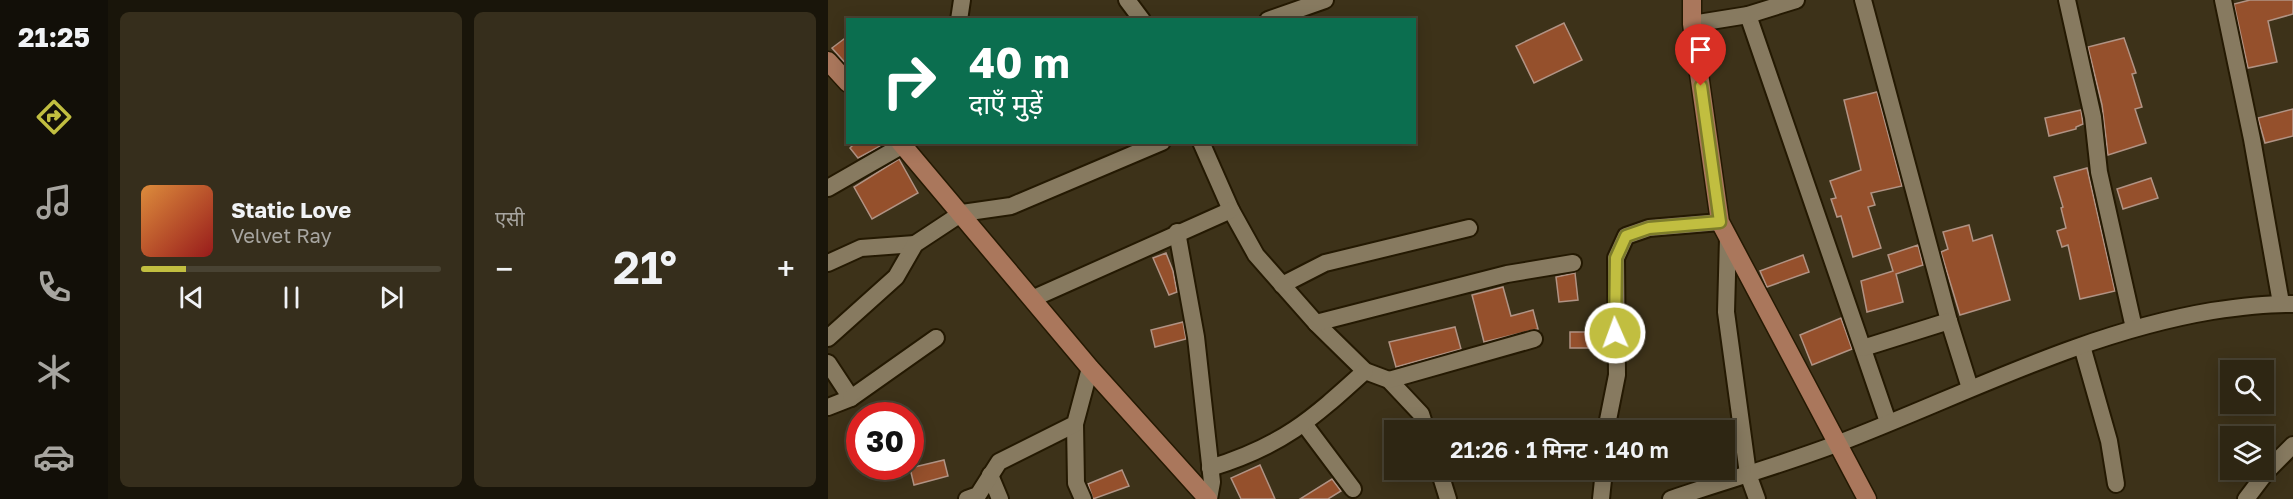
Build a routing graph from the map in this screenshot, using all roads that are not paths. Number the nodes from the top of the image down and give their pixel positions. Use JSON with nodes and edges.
{"nodes":[{"id":1,"x":962,"y":0,"type":"edge"},
{"id":2,"x":1127,"y":0,"type":"edge"},
{"id":3,"x":1325,"y":0,"type":"edge"},
{"id":4,"x":1692,"y":0,"type":"edge"},
{"id":5,"x":1796,"y":0,"type":"edge"},
{"id":6,"x":1863,"y":0,"type":"edge"},
{"id":7,"x":2067,"y":0,"type":"edge"},
{"id":8,"x":2223,"y":0,"type":"edge"},
{"id":9,"x":1748,"y":15,"type":"junction"},
{"id":10,"x":959,"y":18,"type":"edge"},
{"id":11,"x":1140,"y":18,"type":"edge"},
{"id":12,"x":1274,"y":18,"type":"edge"},
{"id":13,"x":1692,"y":24,"type":"junction"},
{"id":14,"x":828,"y":61,"type":"edge"},
{"id":15,"x":846,"y":81,"type":"edge"},
{"id":16,"x":902,"y":144,"type":"edge"},
{"id":17,"x":1157,"y":144,"type":"edge"},
{"id":18,"x":1202,"y":144,"type":"edge"},
{"id":19,"x":828,"y":188,"type":"edge"},
{"id":20,"x":1231,"y":210,"type":"junction"},
{"id":21,"x":962,"y":213,"type":"junction"},
{"id":22,"x":1469,"y":228,"type":"dead end"},
{"id":23,"x":1724,"y":230,"type":"junction"},
{"id":24,"x":1176,"y":232,"type":"junction"},
{"id":25,"x":915,"y":244,"type":"junction"},
{"id":26,"x":828,"y":263,"type":"edge"},
{"id":27,"x":1573,"y":263,"type":"dead end"},
{"id":28,"x":1282,"y":285,"type":"junction"},
{"id":29,"x":1034,"y":298,"type":"junction"},
{"id":30,"x":2287,"y":304,"type":"edge"},
{"id":31,"x":1949,"y":321,"type":"junction"},
{"id":32,"x":1316,"y":323,"type":"junction"},
{"id":33,"x":2133,"y":328,"type":"junction"},
{"id":34,"x":828,"y":338,"type":"edge"},
{"id":35,"x":936,"y":338,"type":"dead end"},
{"id":36,"x":1534,"y":339,"type":"dead end"},
{"id":37,"x":2082,"y":346,"type":"junction"},
{"id":38,"x":1863,"y":348,"type":"junction"},
{"id":39,"x":828,"y":363,"type":"edge"},
{"id":40,"x":1090,"y":368,"type":"junction"},
{"id":41,"x":1365,"y":371,"type":"junction"},
{"id":42,"x":1389,"y":380,"type":"junction"},
{"id":43,"x":1970,"y":388,"type":"junction"},
{"id":44,"x":851,"y":398,"type":"junction"},
{"id":45,"x":828,"y":407,"type":"edge"},
{"id":46,"x":1423,"y":420,"type":"edge"},
{"id":47,"x":1608,"y":420,"type":"edge"},
{"id":48,"x":1888,"y":422,"type":"junction"},
{"id":49,"x":1075,"y":424,"type":"junction"},
{"id":50,"x":1305,"y":425,"type":"junction"},
{"id":51,"x":1839,"y":443,"type":"junction"},
{"id":52,"x":2293,"y":445,"type":"edge"},
{"id":53,"x":1210,"y":468,"type":"junction"},
{"id":54,"x":1748,"y":474,"type":"junction"},
{"id":55,"x":990,"y":475,"type":"junction"},
{"id":56,"x":1441,"y":480,"type":"edge"},
{"id":57,"x":1603,"y":480,"type":"edge"},
{"id":58,"x":2116,"y":484,"type":"dead end"},
{"id":59,"x":1353,"y":489,"type":"dead end"},
{"id":60,"x":1708,"y":493,"type":"edge"},
{"id":61,"x":967,"y":499,"type":"edge"},
{"id":62,"x":1000,"y":499,"type":"edge"},
{"id":63,"x":1083,"y":499,"type":"edge"},
{"id":64,"x":1208,"y":499,"type":"edge"},
{"id":65,"x":1448,"y":499,"type":"edge"},
{"id":66,"x":1601,"y":499,"type":"edge"},
{"id":67,"x":1671,"y":499,"type":"edge"},
{"id":68,"x":1757,"y":499,"type":"edge"},
{"id":69,"x":1867,"y":499,"type":"edge"},
{"id":70,"x":2246,"y":499,"type":"edge"}],
"edges":[{"from":1,"to":10,"type":"street"},
{"from":2,"to":11,"type":"street"},
{"from":3,"to":12,"type":"street"},
{"from":4,"to":13,"type":"main road"},
{"from":5,"to":9,"type":"street"},
{"from":6,"to":31,"type":"street"},
{"from":7,"to":33,"type":"street"},
{"from":8,"to":30,"type":"street"},
{"from":9,"to":13,"type":"street"},
{"from":9,"to":38,"type":"street"},
{"from":13,"to":23,"type":"main road"},
{"from":14,"to":15,"type":"main road"},
{"from":16,"to":19,"type":"street"},
{"from":16,"to":21,"type":"main road"},
{"from":17,"to":21,"type":"street"},
{"from":18,"to":20,"type":"street"},
{"from":20,"to":24,"type":"street"},
{"from":20,"to":28,"type":"street"},
{"from":21,"to":25,"type":"street"},
{"from":21,"to":29,"type":"main road"},
{"from":22,"to":28,"type":"street"},
{"from":23,"to":47,"type":"street"},
{"from":23,"to":51,"type":"main road"},
{"from":23,"to":54,"type":"street"},
{"from":24,"to":29,"type":"street"},
{"from":24,"to":53,"type":"street"},
{"from":25,"to":26,"type":"street"},
{"from":25,"to":34,"type":"street"},
{"from":27,"to":32,"type":"street"},
{"from":28,"to":32,"type":"street"},
{"from":29,"to":40,"type":"main road"},
{"from":30,"to":33,"type":"street"},
{"from":31,"to":38,"type":"street"},
{"from":31,"to":43,"type":"street"},
{"from":32,"to":41,"type":"street"},
{"from":33,"to":37,"type":"street"},
{"from":35,"to":44,"type":"street"},
{"from":36,"to":42,"type":"street"},
{"from":37,"to":43,"type":"street"},
{"from":37,"to":58,"type":"street"},
{"from":38,"to":48,"type":"street"},
{"from":39,"to":44,"type":"street"},
{"from":40,"to":49,"type":"street"},
{"from":40,"to":64,"type":"main road"},
{"from":41,"to":42,"type":"street"},
{"from":41,"to":50,"type":"street"},
{"from":42,"to":46,"type":"street"},
{"from":43,"to":48,"type":"street"},
{"from":44,"to":45,"type":"street"},
{"from":48,"to":51,"type":"street"},
{"from":49,"to":55,"type":"street"},
{"from":49,"to":63,"type":"street"},
{"from":50,"to":53,"type":"street"},
{"from":50,"to":59,"type":"street"},
{"from":51,"to":54,"type":"street"},
{"from":51,"to":69,"type":"main road"},
{"from":52,"to":70,"type":"street"},
{"from":53,"to":64,"type":"street"},
{"from":54,"to":60,"type":"street"},
{"from":54,"to":68,"type":"street"},
{"from":55,"to":61,"type":"street"},
{"from":55,"to":62,"type":"street"},
{"from":56,"to":65,"type":"street"},
{"from":57,"to":66,"type":"street"},
{"from":60,"to":67,"type":"street"}]}
